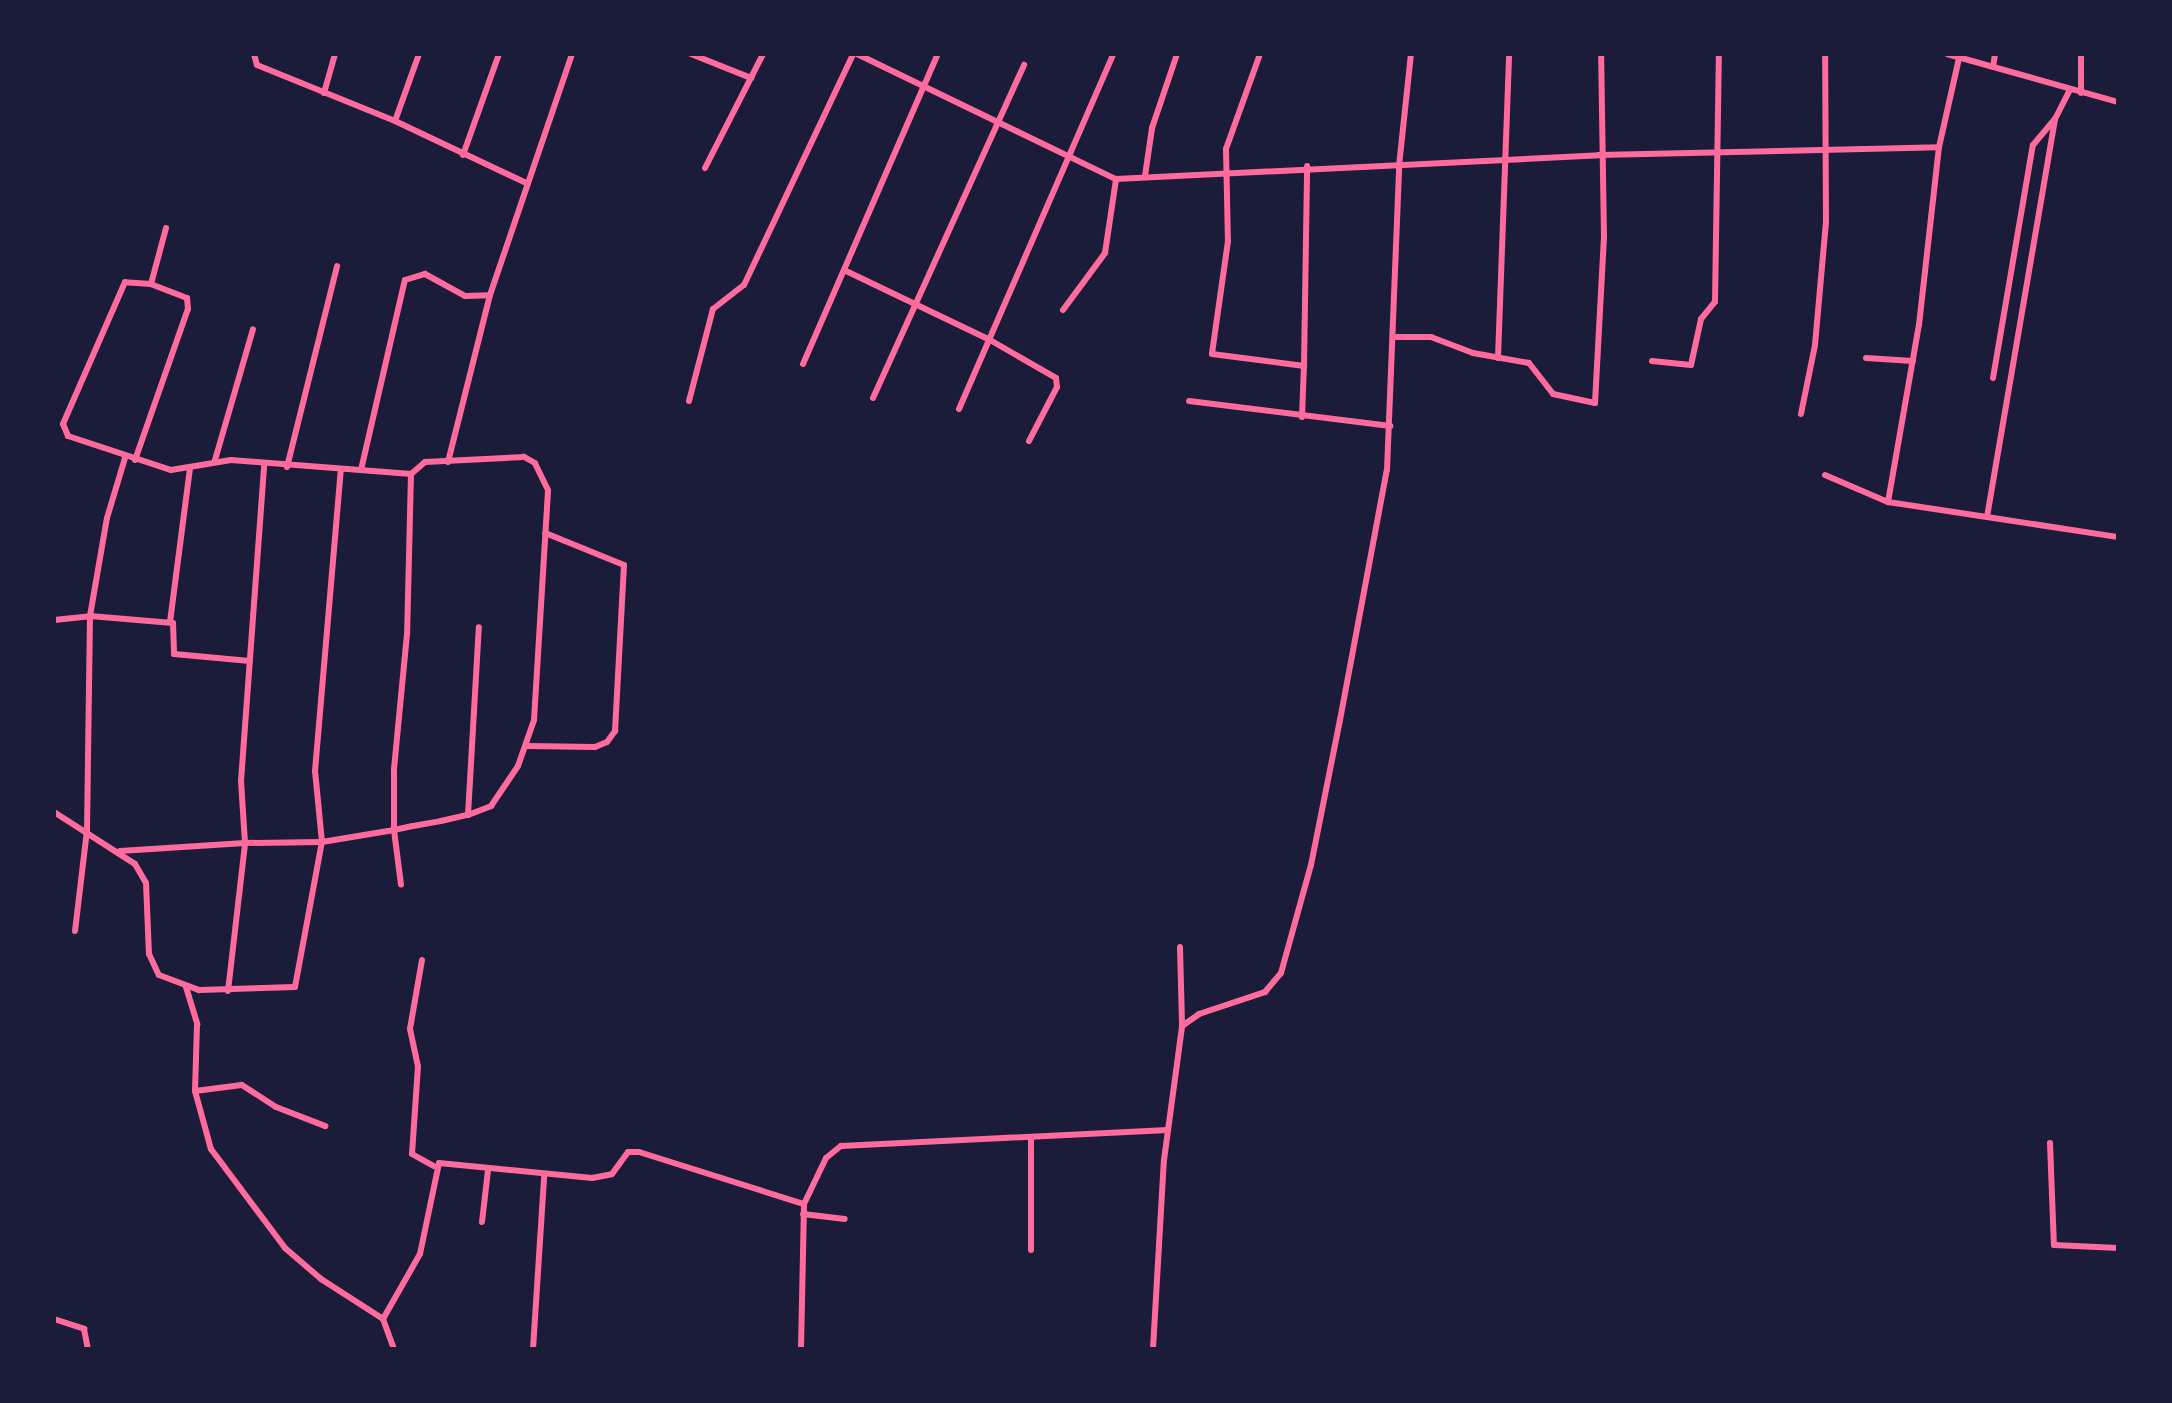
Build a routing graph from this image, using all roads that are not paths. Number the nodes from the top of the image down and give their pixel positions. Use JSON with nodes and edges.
{"nodes":[{"id":1,"x":254,"y":54,"type":"edge"},
{"id":2,"x":335,"y":54,"type":"edge"},
{"id":3,"x":419,"y":54,"type":"edge"},
{"id":4,"x":499,"y":54,"type":"edge"},
{"id":5,"x":572,"y":54,"type":"edge"},
{"id":6,"x":691,"y":54,"type":"edge"},
{"id":7,"x":763,"y":54,"type":"edge"},
{"id":8,"x":855,"y":54,"type":"edge"},
{"id":9,"x":938,"y":54,"type":"edge"},
{"id":10,"x":1113,"y":54,"type":"edge"},
{"id":11,"x":1177,"y":54,"type":"edge"},
{"id":12,"x":1260,"y":54,"type":"edge"},
{"id":13,"x":1411,"y":54,"type":"edge"},
{"id":14,"x":1509,"y":54,"type":"edge"},
{"id":15,"x":1601,"y":54,"type":"edge"},
{"id":16,"x":1719,"y":54,"type":"edge"},
{"id":17,"x":1825,"y":54,"type":"edge"},
{"id":18,"x":1947,"y":54,"type":"edge"},
{"id":19,"x":1995,"y":54,"type":"edge"},
{"id":20,"x":2081,"y":54,"type":"edge"},
{"id":21,"x":1959,"y":58,"type":"junction"},
{"id":22,"x":1024,"y":65,"type":"dead end"},
{"id":23,"x":1993,"y":67,"type":"junction"},
{"id":24,"x":751,"y":78,"type":"junction"},
{"id":25,"x":925,"y":87,"type":"junction"},
{"id":26,"x":2070,"y":90,"type":"junction"},
{"id":27,"x":324,"y":93,"type":"junction"},
{"id":28,"x":2081,"y":93,"type":"junction"},
{"id":29,"x":2118,"y":102,"type":"edge"},
{"id":30,"x":2055,"y":119,"type":"junction"},
{"id":31,"x":395,"y":121,"type":"junction"},
{"id":32,"x":996,"y":124,"type":"junction"},
{"id":33,"x":1827,"y":147,"type":"junction"},
{"id":34,"x":1939,"y":147,"type":"junction"},
{"id":35,"x":1716,"y":151,"type":"junction"},
{"id":36,"x":463,"y":155,"type":"junction"},
{"id":37,"x":1599,"y":155,"type":"junction"},
{"id":38,"x":1068,"y":158,"type":"junction"},
{"id":39,"x":1506,"y":161,"type":"junction"},
{"id":40,"x":1307,"y":166,"type":"junction"},
{"id":41,"x":1399,"y":166,"type":"junction"},
{"id":42,"x":705,"y":168,"type":"dead end"},
{"id":43,"x":1226,"y":173,"type":"junction"},
{"id":44,"x":1145,"y":176,"type":"junction"},
{"id":45,"x":1116,"y":179,"type":"junction"},
{"id":46,"x":528,"y":184,"type":"junction"},
{"id":47,"x":2031,"y":208,"type":"junction"},
{"id":48,"x":166,"y":228,"type":"dead end"},
{"id":49,"x":337,"y":266,"type":"dead end"},
{"id":50,"x":844,"y":270,"type":"junction"},
{"id":51,"x":151,"y":284,"type":"junction"},
{"id":52,"x":490,"y":295,"type":"junction"},
{"id":53,"x":915,"y":304,"type":"junction"},
{"id":54,"x":1063,"y":310,"type":"dead end"},
{"id":55,"x":253,"y":329,"type":"dead end"},
{"id":56,"x":1396,"y":337,"type":"junction"},
{"id":57,"x":990,"y":340,"type":"junction"},
{"id":58,"x":1498,"y":358,"type":"junction"},
{"id":59,"x":1866,"y":358,"type":"dead end"},
{"id":60,"x":1652,"y":361,"type":"dead end"},
{"id":61,"x":1913,"y":361,"type":"junction"},
{"id":62,"x":803,"y":364,"type":"dead end"},
{"id":63,"x":1304,"y":366,"type":"junction"},
{"id":64,"x":1993,"y":378,"type":"dead end"},
{"id":65,"x":873,"y":398,"type":"dead end"},
{"id":66,"x":689,"y":401,"type":"dead end"},
{"id":67,"x":1189,"y":401,"type":"dead end"},
{"id":68,"x":959,"y":409,"type":"dead end"},
{"id":69,"x":1801,"y":414,"type":"dead end"},
{"id":70,"x":1302,"y":417,"type":"junction"},
{"id":71,"x":1390,"y":426,"type":"junction"},
{"id":72,"x":62,"y":428,"type":"junction"},
{"id":73,"x":54,"y":431,"type":"edge"},
{"id":74,"x":1029,"y":441,"type":"dead end"},
{"id":75,"x":125,"y":458,"type":"junction"},
{"id":76,"x":135,"y":460,"type":"junction"},
{"id":77,"x":215,"y":460,"type":"junction"},
{"id":78,"x":448,"y":462,"type":"junction"},
{"id":79,"x":264,"y":465,"type":"junction"},
{"id":80,"x":287,"y":467,"type":"junction"},
{"id":81,"x":190,"y":469,"type":"junction"},
{"id":82,"x":341,"y":469,"type":"junction"},
{"id":83,"x":361,"y":470,"type":"junction"},
{"id":84,"x":411,"y":474,"type":"junction"},
{"id":85,"x":1825,"y":475,"type":"dead end"},
{"id":86,"x":1888,"y":502,"type":"junction"},
{"id":87,"x":1987,"y":517,"type":"junction"},
{"id":88,"x":545,"y":533,"type":"junction"},
{"id":89,"x":2118,"y":537,"type":"edge"},
{"id":90,"x":90,"y":616,"type":"junction"},
{"id":91,"x":54,"y":620,"type":"edge"},
{"id":92,"x":170,"y":622,"type":"junction"},
{"id":93,"x":479,"y":627,"type":"dead end"},
{"id":94,"x":250,"y":661,"type":"junction"},
{"id":95,"x":527,"y":746,"type":"junction"},
{"id":96,"x":54,"y":812,"type":"edge"},
{"id":97,"x":468,"y":815,"type":"junction"},
{"id":98,"x":87,"y":830,"type":"junction"},
{"id":99,"x":394,"y":830,"type":"junction"},
{"id":100,"x":322,"y":842,"type":"junction"},
{"id":101,"x":245,"y":843,"type":"junction"},
{"id":102,"x":120,"y":851,"type":"junction"},
{"id":103,"x":401,"y":885,"type":"dead end"},
{"id":104,"x":75,"y":931,"type":"dead end"},
{"id":105,"x":1180,"y":947,"type":"dead end"},
{"id":106,"x":422,"y":960,"type":"dead end"},
{"id":107,"x":186,"y":987,"type":"junction"},
{"id":108,"x":228,"y":991,"type":"junction"},
{"id":109,"x":1182,"y":1026,"type":"junction"},
{"id":110,"x":195,"y":1091,"type":"junction"},
{"id":111,"x":325,"y":1126,"type":"dead end"},
{"id":112,"x":1168,"y":1130,"type":"junction"},
{"id":113,"x":1031,"y":1140,"type":"junction"},
{"id":114,"x":2050,"y":1143,"type":"dead end"},
{"id":115,"x":434,"y":1166,"type":"junction"},
{"id":116,"x":488,"y":1170,"type":"junction"},
{"id":117,"x":544,"y":1177,"type":"junction"},
{"id":118,"x":804,"y":1204,"type":"junction"},
{"id":119,"x":803,"y":1214,"type":"junction"},
{"id":120,"x":845,"y":1219,"type":"dead end"},
{"id":121,"x":482,"y":1222,"type":"dead end"},
{"id":122,"x":2118,"y":1248,"type":"edge"},
{"id":123,"x":1031,"y":1250,"type":"dead end"},
{"id":124,"x":54,"y":1319,"type":"edge"},
{"id":125,"x":383,"y":1319,"type":"junction"},
{"id":126,"x":88,"y":1349,"type":"edge"},
{"id":127,"x":394,"y":1349,"type":"edge"},
{"id":128,"x":533,"y":1349,"type":"edge"},
{"id":129,"x":801,"y":1349,"type":"edge"},
{"id":130,"x":1153,"y":1349,"type":"edge"}],
"edges":[{"from":1,"to":27,"type":"street"},
{"from":2,"to":27,"type":"street"},
{"from":3,"to":31,"type":"street"},
{"from":4,"to":36,"type":"street"},
{"from":5,"to":46,"type":"street"},
{"from":6,"to":24,"type":"street"},
{"from":7,"to":24,"type":"street"},
{"from":8,"to":25,"type":"street"},
{"from":8,"to":66,"type":"street"},
{"from":9,"to":25,"type":"street"},
{"from":10,"to":38,"type":"street"},
{"from":11,"to":44,"type":"street"},
{"from":12,"to":43,"type":"street"},
{"from":13,"to":41,"type":"street"},
{"from":14,"to":39,"type":"street"},
{"from":15,"to":37,"type":"street"},
{"from":16,"to":35,"type":"street"},
{"from":17,"to":33,"type":"street"},
{"from":18,"to":21,"type":"street"},
{"from":19,"to":23,"type":"street"},
{"from":20,"to":28,"type":"street"},
{"from":21,"to":23,"type":"street"},
{"from":21,"to":34,"type":"street"},
{"from":22,"to":32,"type":"street"},
{"from":23,"to":26,"type":"street"},
{"from":24,"to":42,"type":"street"},
{"from":25,"to":32,"type":"street"},
{"from":25,"to":50,"type":"street"},
{"from":26,"to":28,"type":"street"},
{"from":26,"to":30,"type":"street"},
{"from":27,"to":31,"type":"street"},
{"from":28,"to":29,"type":"street"},
{"from":30,"to":47,"type":"street"},
{"from":30,"to":47,"type":"street"},
{"from":31,"to":36,"type":"street"},
{"from":32,"to":38,"type":"street"},
{"from":32,"to":53,"type":"street"},
{"from":33,"to":34,"type":"street"},
{"from":33,"to":35,"type":"street"},
{"from":33,"to":69,"type":"street"},
{"from":34,"to":61,"type":"street"},
{"from":35,"to":37,"type":"street"},
{"from":35,"to":60,"type":"street"},
{"from":36,"to":46,"type":"street"},
{"from":37,"to":39,"type":"street"},
{"from":37,"to":58,"type":"street"},
{"from":38,"to":45,"type":"street"},
{"from":38,"to":57,"type":"street"},
{"from":39,"to":41,"type":"street"},
{"from":39,"to":58,"type":"street"},
{"from":40,"to":41,"type":"street"},
{"from":40,"to":43,"type":"street"},
{"from":40,"to":63,"type":"street"},
{"from":41,"to":56,"type":"street"},
{"from":43,"to":44,"type":"street"},
{"from":43,"to":63,"type":"street"},
{"from":44,"to":45,"type":"street"},
{"from":45,"to":54,"type":"street"},
{"from":46,"to":52,"type":"street"},
{"from":47,"to":64,"type":"street"},
{"from":47,"to":87,"type":"street"},
{"from":48,"to":51,"type":"street"},
{"from":49,"to":80,"type":"street"},
{"from":50,"to":53,"type":"street"},
{"from":50,"to":62,"type":"street"},
{"from":51,"to":72,"type":"street"},
{"from":51,"to":76,"type":"street"},
{"from":52,"to":78,"type":"street"},
{"from":52,"to":83,"type":"street"},
{"from":53,"to":57,"type":"street"},
{"from":53,"to":65,"type":"street"},
{"from":55,"to":77,"type":"street"},
{"from":56,"to":58,"type":"street"},
{"from":56,"to":71,"type":"street"},
{"from":57,"to":68,"type":"street"},
{"from":57,"to":74,"type":"street"},
{"from":59,"to":61,"type":"street"},
{"from":61,"to":86,"type":"street"},
{"from":63,"to":70,"type":"street"},
{"from":67,"to":70,"type":"street"},
{"from":70,"to":71,"type":"street"},
{"from":71,"to":109,"type":"street"},
{"from":72,"to":73,"type":"street"},
{"from":72,"to":75,"type":"street"},
{"from":75,"to":76,"type":"street"},
{"from":75,"to":90,"type":"street"},
{"from":76,"to":81,"type":"street"},
{"from":77,"to":79,"type":"street"},
{"from":77,"to":81,"type":"street"},
{"from":78,"to":84,"type":"street"},
{"from":78,"to":88,"type":"street"},
{"from":79,"to":80,"type":"street"},
{"from":79,"to":94,"type":"street"},
{"from":80,"to":82,"type":"street"},
{"from":81,"to":92,"type":"street"},
{"from":82,"to":83,"type":"street"},
{"from":82,"to":100,"type":"street"},
{"from":83,"to":84,"type":"street"},
{"from":84,"to":99,"type":"street"},
{"from":85,"to":86,"type":"street"},
{"from":86,"to":87,"type":"street"},
{"from":87,"to":89,"type":"street"},
{"from":88,"to":95,"type":"street"},
{"from":88,"to":95,"type":"street"},
{"from":90,"to":91,"type":"street"},
{"from":90,"to":92,"type":"street"},
{"from":90,"to":98,"type":"street"},
{"from":92,"to":94,"type":"street"},
{"from":93,"to":97,"type":"street"},
{"from":94,"to":101,"type":"street"},
{"from":95,"to":97,"type":"street"},
{"from":96,"to":98,"type":"street"},
{"from":97,"to":99,"type":"street"},
{"from":98,"to":102,"type":"street"},
{"from":98,"to":104,"type":"street"},
{"from":99,"to":100,"type":"street"},
{"from":99,"to":103,"type":"street"},
{"from":100,"to":101,"type":"street"},
{"from":100,"to":108,"type":"street"},
{"from":101,"to":102,"type":"street"},
{"from":101,"to":108,"type":"street"},
{"from":102,"to":107,"type":"street"},
{"from":105,"to":109,"type":"street"},
{"from":106,"to":115,"type":"street"},
{"from":107,"to":108,"type":"street"},
{"from":107,"to":110,"type":"street"},
{"from":109,"to":112,"type":"street"},
{"from":110,"to":111,"type":"street"},
{"from":110,"to":125,"type":"street"},
{"from":112,"to":113,"type":"street"},
{"from":112,"to":130,"type":"street"},
{"from":113,"to":118,"type":"street"},
{"from":113,"to":123,"type":"street"},
{"from":114,"to":122,"type":"street"},
{"from":115,"to":116,"type":"street"},
{"from":115,"to":125,"type":"street"},
{"from":116,"to":117,"type":"street"},
{"from":116,"to":121,"type":"street"},
{"from":117,"to":118,"type":"street"},
{"from":117,"to":128,"type":"street"},
{"from":118,"to":119,"type":"street"},
{"from":119,"to":120,"type":"street"},
{"from":119,"to":129,"type":"street"},
{"from":124,"to":126,"type":"street"},
{"from":125,"to":127,"type":"street"}]}
